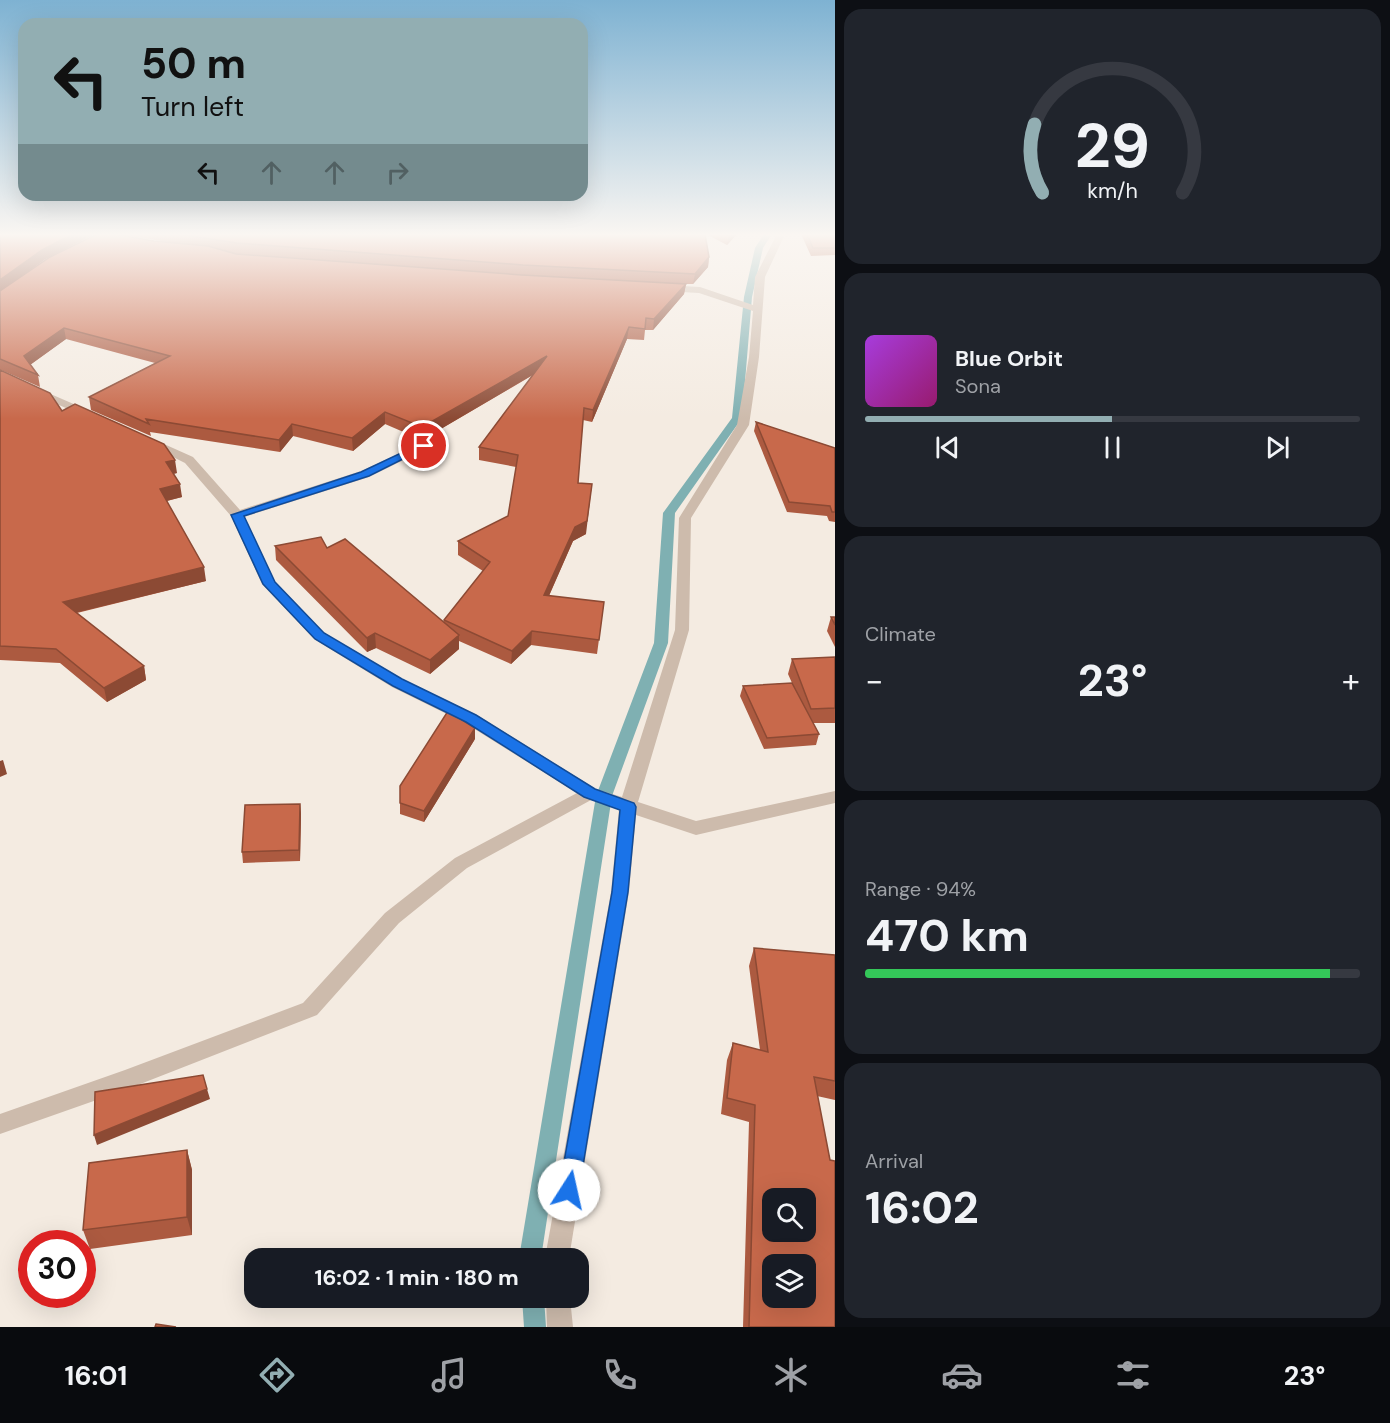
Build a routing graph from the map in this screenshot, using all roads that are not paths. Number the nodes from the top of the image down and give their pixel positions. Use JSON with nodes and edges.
{"nodes":[{"id":1,"x":718,"y":296,"type":"edge"},
{"id":2,"x":758,"y":296,"type":"edge"},
{"id":3,"x":757,"y":309,"type":"junction"},
{"id":4,"x":0,"y":375,"type":"edge"},
{"id":5,"x":102,"y":421,"type":"edge"},
{"id":6,"x":135,"y":435,"type":"edge"},
{"id":7,"x":424,"y":446,"type":"dead end"},
{"id":8,"x":237,"y":515,"type":"junction"},
{"id":9,"x":590,"y":793,"type":"junction"},
{"id":10,"x":835,"y":797,"type":"edge"},
{"id":11,"x":628,"y":807,"type":"junction"},
{"id":12,"x":0,"y":1124,"type":"edge"},
{"id":13,"x":559,"y":1248,"type":"edge"},
{"id":14,"x":559,"y":1308,"type":"edge"},
{"id":15,"x":560,"y":1327,"type":"edge"}],
"edges":[{"from":1,"to":3,"type":"street"},
{"from":2,"to":3,"type":"street"},
{"from":3,"to":11,"type":"street"},
{"from":4,"to":5,"type":"street"},
{"from":6,"to":8,"type":"street"},
{"from":7,"to":8,"type":"street"},
{"from":8,"to":9,"type":"street"},
{"from":9,"to":11,"type":"street"},
{"from":9,"to":12,"type":"street"},
{"from":10,"to":11,"type":"street"},
{"from":11,"to":13,"type":"street"},
{"from":14,"to":15,"type":"street"}]}
